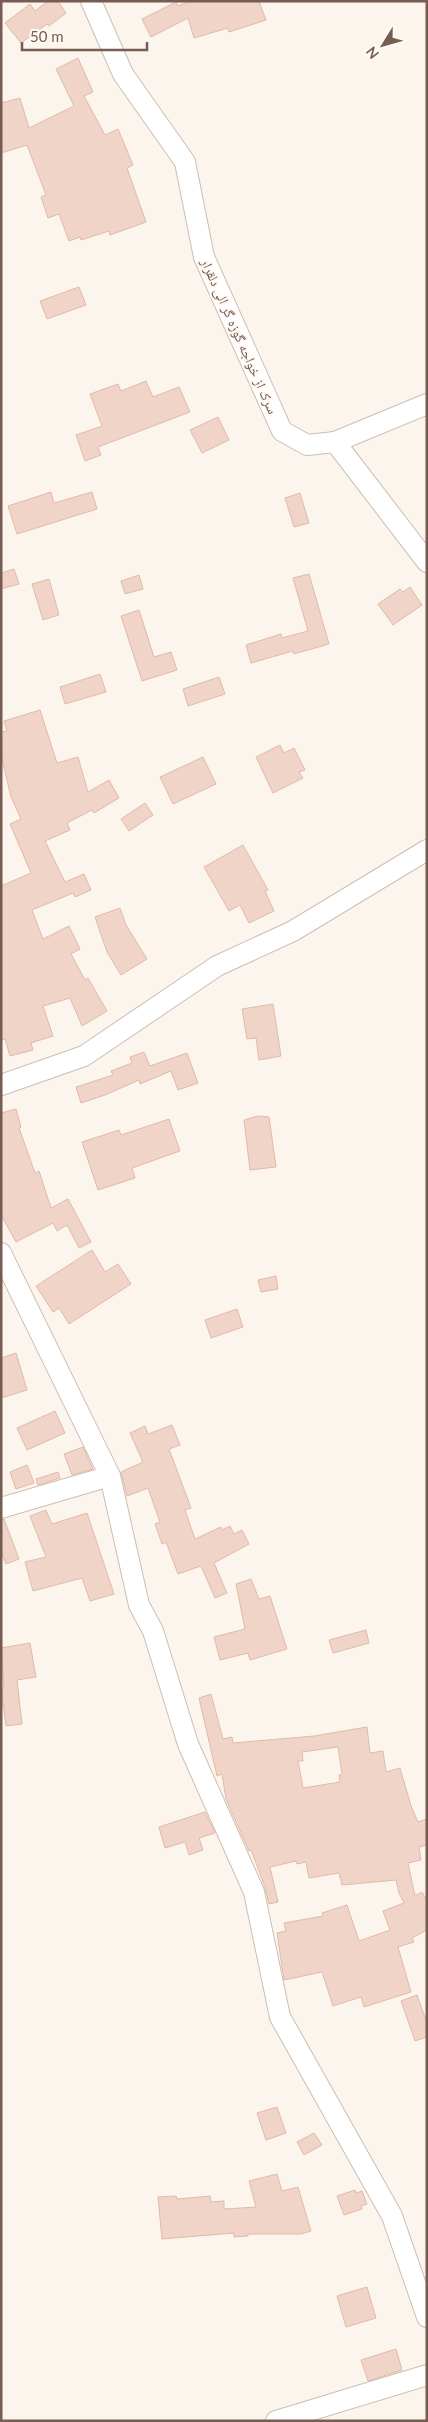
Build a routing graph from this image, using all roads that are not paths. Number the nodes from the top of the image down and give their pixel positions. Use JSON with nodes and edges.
{"nodes":[{"id":1,"x":91,"y":1,"type":"edge"},
{"id":2,"x":427,"y":404,"type":"edge"},
{"id":3,"x":335,"y":442,"type":"junction"},
{"id":4,"x":427,"y":562,"type":"edge"},
{"id":5,"x":427,"y":850,"type":"edge"},
{"id":6,"x":1,"y":1086,"type":"edge"},
{"id":7,"x":1,"y":1253,"type":"edge"},
{"id":8,"x":110,"y":1476,"type":"junction"},
{"id":9,"x":1,"y":1508,"type":"edge"},
{"id":10,"x":427,"y":2317,"type":"edge"},
{"id":11,"x":427,"y":2375,"type":"edge"},
{"id":12,"x":276,"y":2421,"type":"edge"}],
"edges":[{"from":1,"to":3,"type":"street","name":"سرک از خواجه گوزه گر الی دلقرار"},
{"from":2,"to":3,"type":"street","name":"سرک از خواجه گوزه گر الی دلقرار"},
{"from":3,"to":4,"type":"street"},
{"from":5,"to":6,"type":"street"},
{"from":7,"to":8,"type":"street"},
{"from":8,"to":9,"type":"street"},
{"from":8,"to":10,"type":"street"},
{"from":11,"to":12,"type":"street"}]}
